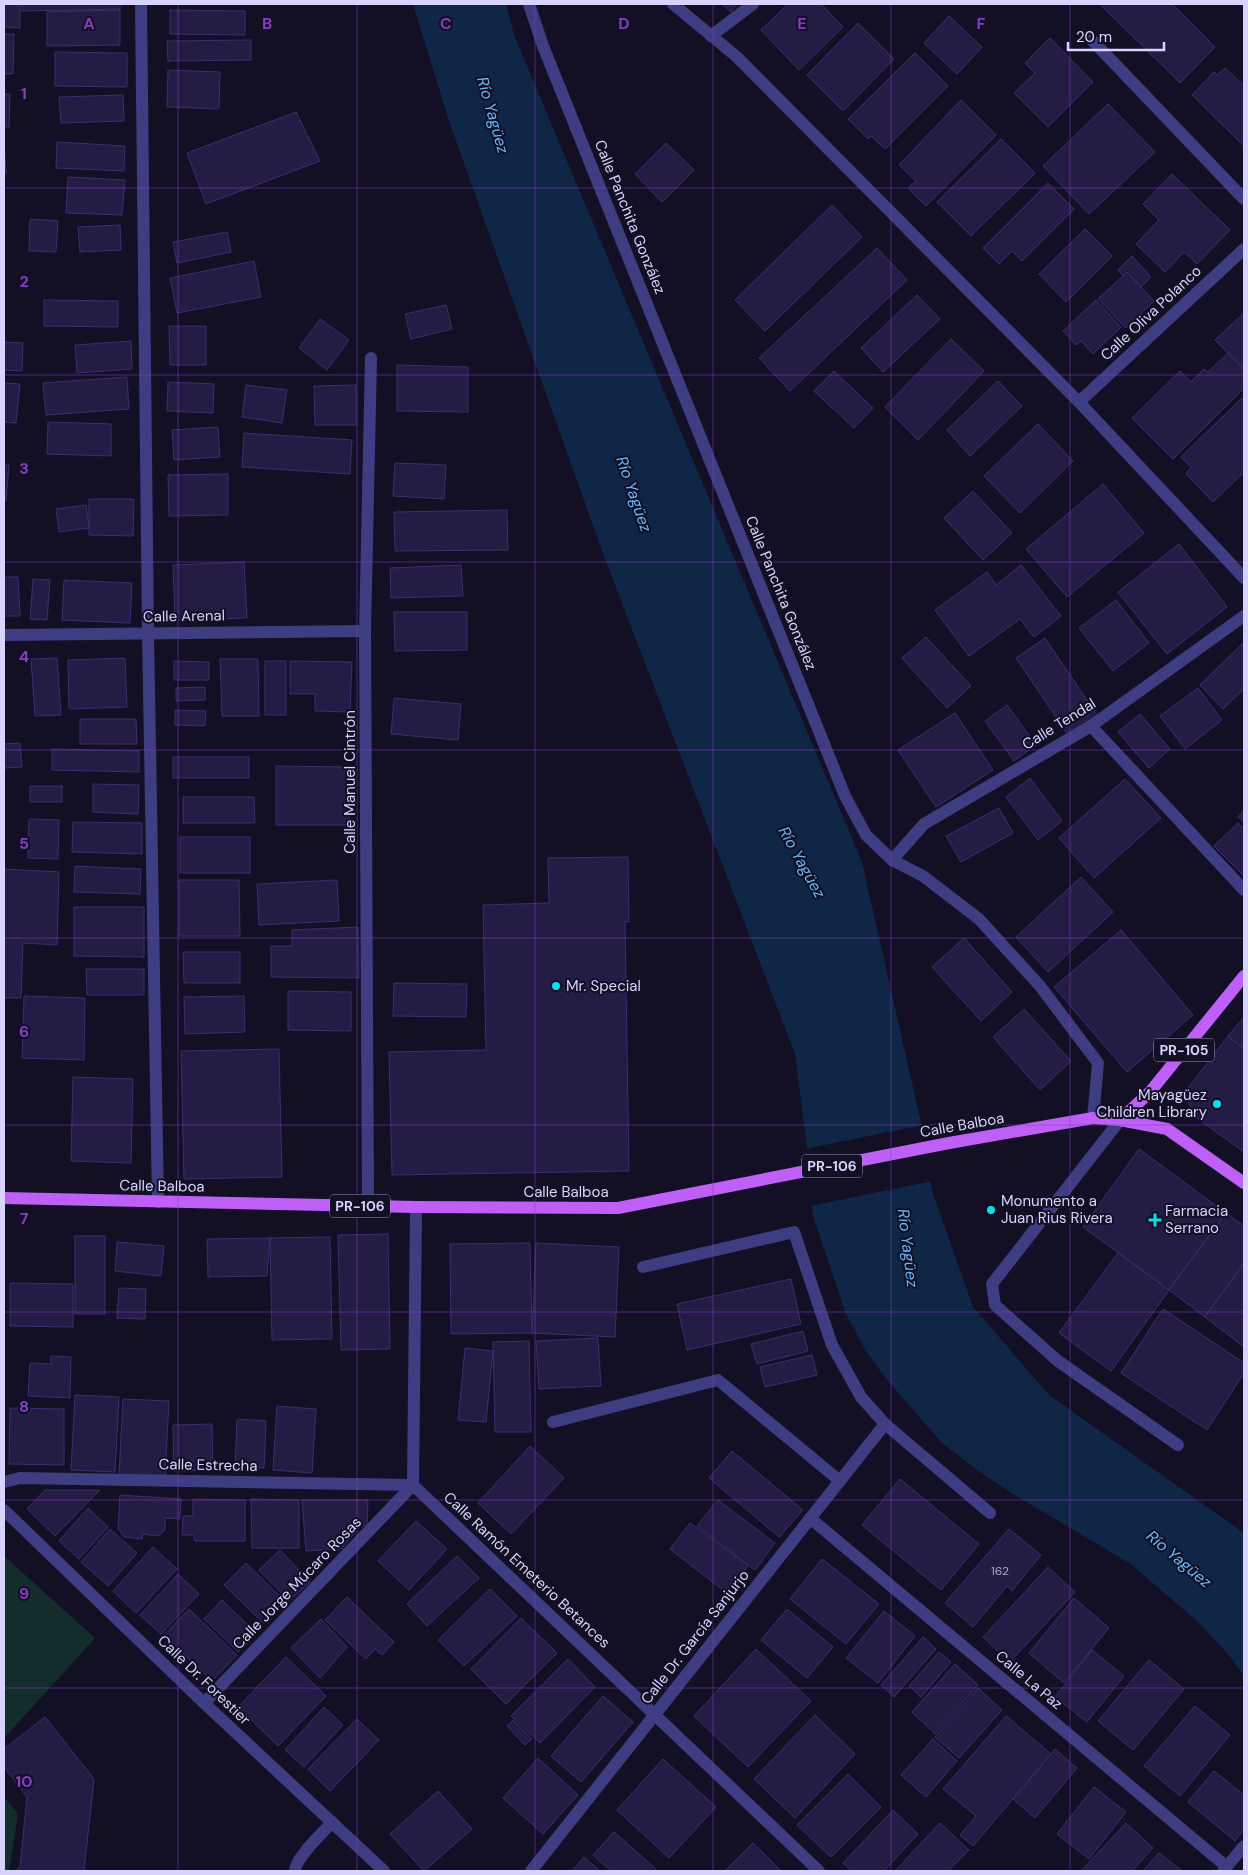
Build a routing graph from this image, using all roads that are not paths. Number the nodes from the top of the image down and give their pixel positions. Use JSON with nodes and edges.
{"nodes":[{"id":1,"x":141,"y":4,"type":"edge"},
{"id":2,"x":529,"y":4,"type":"edge"},
{"id":3,"x":673,"y":4,"type":"edge"},
{"id":4,"x":753,"y":4,"type":"edge"},
{"id":5,"x":711,"y":36,"type":"junction"},
{"id":6,"x":1091,"y":38,"type":"dead end"},
{"id":7,"x":1244,"y":199,"type":"edge"},
{"id":8,"x":1244,"y":249,"type":"edge"},
{"id":9,"x":370,"y":358,"type":"dead end"},
{"id":10,"x":1079,"y":402,"type":"junction"},
{"id":11,"x":1244,"y":578,"type":"edge"},
{"id":12,"x":1244,"y":616,"type":"edge"},
{"id":13,"x":365,"y":631,"type":"junction"},
{"id":14,"x":148,"y":633,"type":"junction"},
{"id":15,"x":4,"y":635,"type":"edge"},
{"id":16,"x":1090,"y":726,"type":"junction"},
{"id":17,"x":892,"y":860,"type":"junction"},
{"id":18,"x":1244,"y":890,"type":"edge"},
{"id":19,"x":1244,"y":976,"type":"edge"},
{"id":20,"x":1093,"y":1118,"type":"junction"},
{"id":21,"x":1120,"y":1120,"type":"junction"},
{"id":22,"x":1244,"y":1183,"type":"edge"},
{"id":23,"x":4,"y":1198,"type":"edge"},
{"id":24,"x":158,"y":1202,"type":"junction"},
{"id":25,"x":368,"y":1206,"type":"junction"},
{"id":26,"x":416,"y":1207,"type":"junction"},
{"id":27,"x":643,"y":1267,"type":"dead end"},
{"id":28,"x":553,"y":1422,"type":"dead end"},
{"id":29,"x":885,"y":1424,"type":"junction"},
{"id":30,"x":1178,"y":1445,"type":"dead end"},
{"id":31,"x":840,"y":1481,"type":"junction"},
{"id":32,"x":4,"y":1482,"type":"edge"},
{"id":33,"x":413,"y":1485,"type":"junction"},
{"id":34,"x":4,"y":1510,"type":"edge"},
{"id":35,"x":990,"y":1513,"type":"dead end"},
{"id":36,"x":810,"y":1518,"type":"junction"},
{"id":37,"x":204,"y":1704,"type":"junction"},
{"id":38,"x":655,"y":1713,"type":"junction"},
{"id":39,"x":332,"y":1822,"type":"junction"},
{"id":40,"x":1244,"y":1846,"type":"edge"},
{"id":41,"x":1225,"y":1869,"type":"edge"},
{"id":42,"x":295,"y":1871,"type":"edge"},
{"id":43,"x":384,"y":1871,"type":"edge"},
{"id":44,"x":531,"y":1871,"type":"edge"},
{"id":45,"x":819,"y":1871,"type":"edge"}],
"edges":[{"from":1,"to":14,"type":"street"},
{"from":2,"to":17,"type":"street","name":"Calle Panchita González"},
{"from":3,"to":5,"type":"street"},
{"from":4,"to":5,"type":"street"},
{"from":5,"to":10,"type":"street"},
{"from":6,"to":7,"type":"street"},
{"from":8,"to":10,"type":"street","name":"Calle Oliva Polanco"},
{"from":9,"to":13,"type":"street","name":"Calle Manuel Cintrón"},
{"from":10,"to":11,"type":"street"},
{"from":12,"to":16,"type":"street","name":"Calle Tendal"},
{"from":13,"to":14,"type":"street","name":"Calle Arenal"},
{"from":13,"to":25,"type":"street","name":"Calle Manuel Cintrón"},
{"from":14,"to":15,"type":"street","name":"Calle Arenal"},
{"from":14,"to":24,"type":"street"},
{"from":16,"to":17,"type":"street","name":"Calle Tendal"},
{"from":16,"to":18,"type":"street"},
{"from":17,"to":20,"type":"street","name":"Calle Panchita González"},
{"from":19,"to":21,"type":"main road","number":"PR-105"},
{"from":20,"to":21,"type":"main road","name":"Calle Balboa","number":"PR-106"},
{"from":20,"to":26,"type":"main road","name":"Calle Balboa","number":"PR-106"},
{"from":21,"to":22,"type":"main road","name":"Calle Balboa"},
{"from":21,"to":30,"type":"street"},
{"from":23,"to":24,"type":"main road","name":"Calle Balboa","number":"PR-106"},
{"from":24,"to":25,"type":"main road","name":"Calle Balboa","number":"PR-106"},
{"from":25,"to":26,"type":"main road","name":"Calle Balboa","number":"PR-106"},
{"from":26,"to":33,"type":"street"},
{"from":27,"to":29,"type":"street"},
{"from":28,"to":31,"type":"street"},
{"from":29,"to":31,"type":"street","name":"Calle Dr. García Sanjurjo"},
{"from":29,"to":35,"type":"street"},
{"from":31,"to":36,"type":"street","name":"Calle Dr. García Sanjurjo"},
{"from":32,"to":33,"type":"street","name":"Calle Estrecha"},
{"from":33,"to":37,"type":"street","name":"Calle Jorge Múcaro Rosas"},
{"from":33,"to":38,"type":"street","name":"Calle Ramón Emeterio Betances"},
{"from":34,"to":37,"type":"street","name":"Calle Dr. Forestier"},
{"from":36,"to":38,"type":"street","name":"Calle Dr. García Sanjurjo"},
{"from":36,"to":41,"type":"street","name":"Calle La Paz"},
{"from":37,"to":39,"type":"street","name":"Calle Dr. Forestier"},
{"from":38,"to":44,"type":"street","name":"Calle Dr. García Sanjurjo"},
{"from":38,"to":45,"type":"street","name":"Calle Ramón Emeterio Betances"},
{"from":39,"to":42,"type":"street"},
{"from":39,"to":43,"type":"street","name":"Calle Dr. Forestier"},
{"from":40,"to":41,"type":"street"}]}
